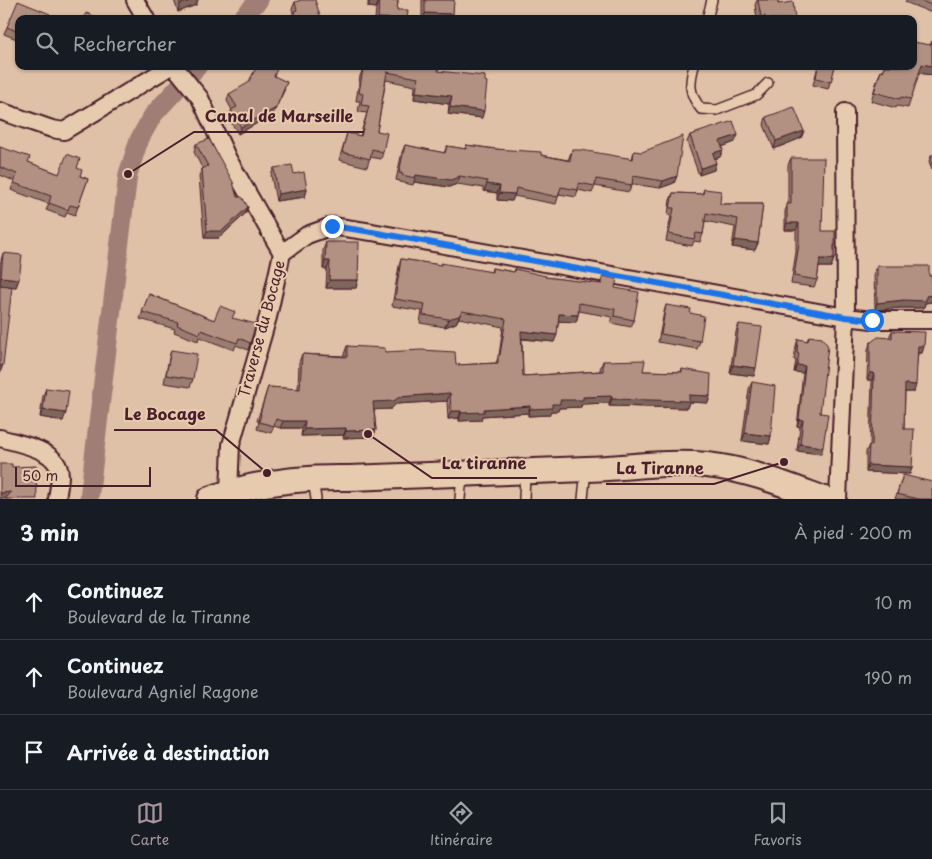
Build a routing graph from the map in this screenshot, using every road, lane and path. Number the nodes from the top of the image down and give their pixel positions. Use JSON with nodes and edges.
{"nodes":[{"id":1,"x":135,"y":0,"type":"edge"},
{"id":2,"x":712,"y":0,"type":"edge"},
{"id":3,"x":144,"y":15,"type":"edge"},
{"id":4,"x":708,"y":15,"type":"edge"},
{"id":5,"x":172,"y":70,"type":"edge"},
{"id":6,"x":177,"y":70,"type":"edge"},
{"id":7,"x":693,"y":70,"type":"edge"},
{"id":8,"x":768,"y":83,"type":"dead end"},
{"id":9,"x":0,"y":111,"type":"edge"},
{"id":10,"x":845,"y":112,"type":"dead end"},
{"id":11,"x":282,"y":253,"type":"junction"},
{"id":12,"x":846,"y":317,"type":"junction"},
{"id":13,"x":932,"y":320,"type":"edge"},
{"id":14,"x":0,"y":438,"type":"edge"},
{"id":15,"x":586,"y":469,"type":"junction"},
{"id":16,"x":525,"y":471,"type":"junction"},
{"id":17,"x":462,"y":473,"type":"junction"},
{"id":18,"x":315,"y":489,"type":"edge"},
{"id":19,"x":789,"y":495,"type":"edge"},
{"id":20,"x":224,"y":496,"type":"edge"},
{"id":21,"x":57,"y":499,"type":"edge"},
{"id":22,"x":272,"y":499,"type":"edge"},
{"id":23,"x":460,"y":499,"type":"edge"},
{"id":24,"x":524,"y":499,"type":"edge"},
{"id":25,"x":583,"y":499,"type":"edge"},
{"id":26,"x":824,"y":499,"type":"edge"},
{"id":27,"x":838,"y":499,"type":"edge"}],
"edges":[{"from":1,"to":3,"type":"street"},
{"from":2,"to":4,"type":"lane"},
{"from":5,"to":9,"type":"street"},
{"from":6,"to":11,"type":"street","name":"Traverse du Bocage"},
{"from":7,"to":8,"type":"lane"},
{"from":10,"to":12,"type":"street"},
{"from":11,"to":12,"type":"street"},
{"from":11,"to":20,"type":"street","name":"Traverse du Bocage"},
{"from":12,"to":13,"type":"street"},
{"from":12,"to":27,"type":"street"},
{"from":14,"to":21,"type":"street"},
{"from":15,"to":16,"type":"main road"},
{"from":15,"to":19,"type":"main road"},
{"from":15,"to":25,"type":"lane"},
{"from":16,"to":17,"type":"main road"},
{"from":16,"to":24,"type":"lane"},
{"from":17,"to":18,"type":"main road"},
{"from":17,"to":23,"type":"lane"},
{"from":18,"to":20,"type":"main road"},
{"from":18,"to":22,"type":"main road"},
{"from":19,"to":26,"type":"main road"}]}
